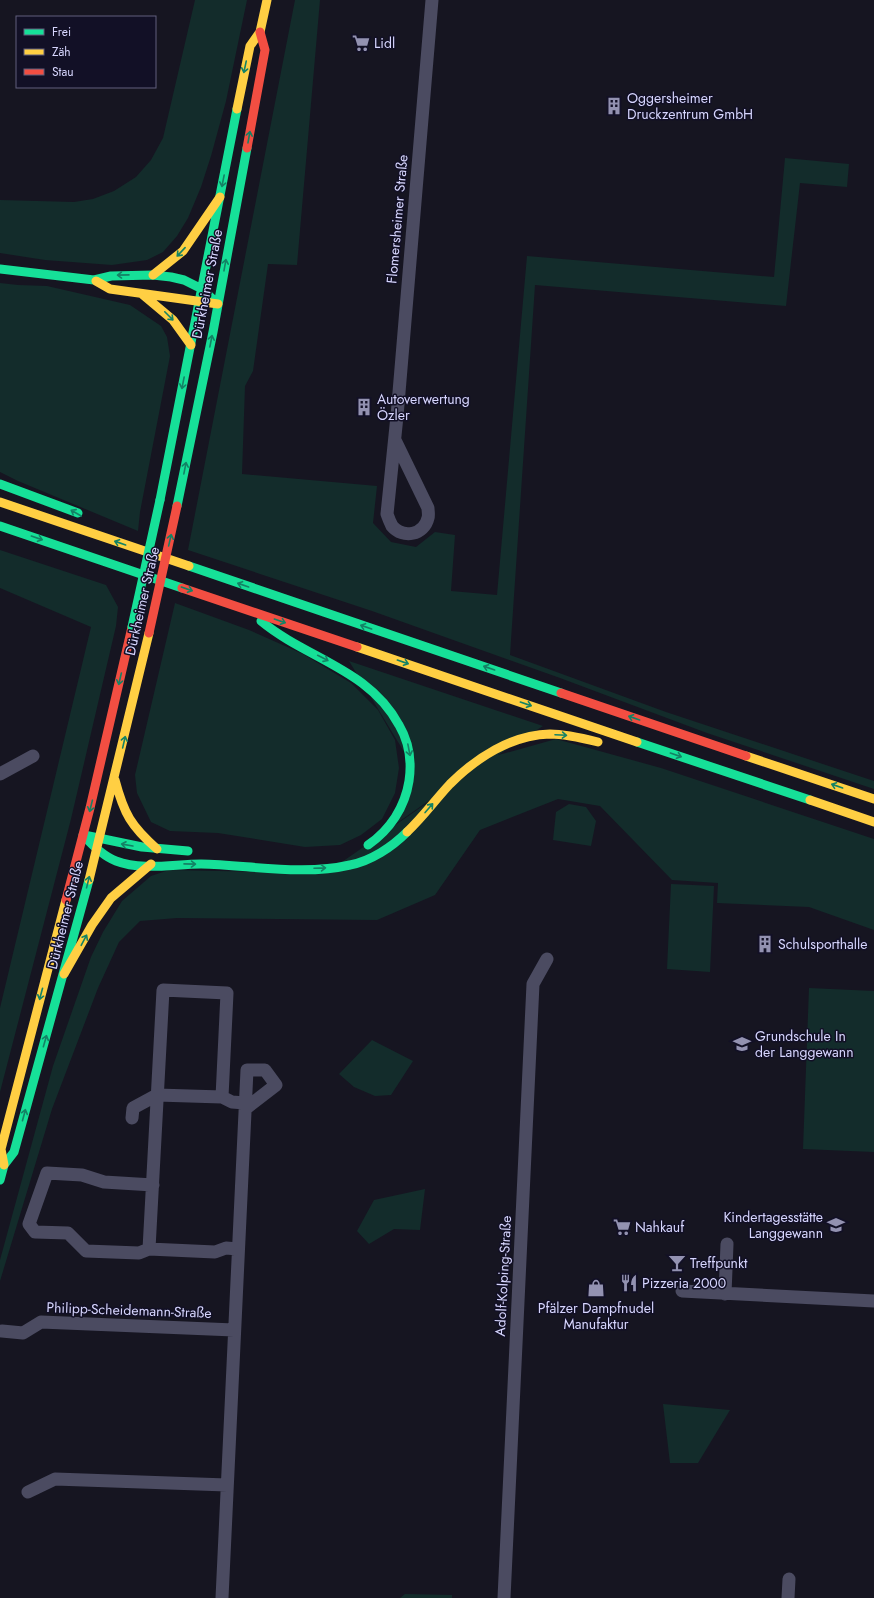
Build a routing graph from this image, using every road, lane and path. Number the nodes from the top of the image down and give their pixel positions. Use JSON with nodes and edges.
{"nodes":[{"id":1,"x":267,"y":0,"type":"edge"},
{"id":2,"x":432,"y":0,"type":"edge"},
{"id":3,"x":260,"y":32,"type":"junction"},
{"id":4,"x":220,"y":197,"type":"junction"},
{"id":5,"x":0,"y":269,"type":"edge"},
{"id":6,"x":153,"y":275,"type":"junction"},
{"id":7,"x":94,"y":280,"type":"junction"},
{"id":8,"x":202,"y":289,"type":"junction"},
{"id":9,"x":141,"y":294,"type":"junction"},
{"id":10,"x":199,"y":301,"type":"junction"},
{"id":11,"x":218,"y":304,"type":"junction"},
{"id":12,"x":191,"y":345,"type":"junction"},
{"id":13,"x":394,"y":440,"type":"junction"},
{"id":14,"x":0,"y":484,"type":"edge"},
{"id":15,"x":0,"y":502,"type":"edge"},
{"id":16,"x":0,"y":526,"type":"edge"},
{"id":17,"x":105,"y":538,"type":"junction"},
{"id":18,"x":243,"y":608,"type":"junction"},
{"id":19,"x":604,"y":744,"type":"dead end"},
{"id":20,"x":653,"y":747,"type":"junction"},
{"id":21,"x":631,"y":749,"type":"dead end"},
{"id":22,"x":32,"y":756,"type":"dead end"},
{"id":23,"x":0,"y":774,"type":"edge"},
{"id":24,"x":115,"y":780,"type":"junction"},
{"id":25,"x":874,"y":799,"type":"edge"},
{"id":26,"x":874,"y":822,"type":"edge"},
{"id":27,"x":83,"y":834,"type":"junction"},
{"id":28,"x":98,"y":838,"type":"junction"},
{"id":29,"x":96,"y":849,"type":"junction"},
{"id":30,"x":157,"y":849,"type":"junction"},
{"id":31,"x":360,"y":849,"type":"dead end"},
{"id":32,"x":195,"y":852,"type":"dead end"},
{"id":33,"x":151,"y":864,"type":"junction"},
{"id":34,"x":547,"y":959,"type":"dead end"},
{"id":35,"x":64,"y":974,"type":"junction"},
{"id":36,"x":157,"y":1095,"type":"junction"},
{"id":37,"x":233,"y":1103,"type":"junction"},
{"id":38,"x":132,"y":1118,"type":"dead end"},
{"id":39,"x":4,"y":1165,"type":"junction"},
{"id":40,"x":0,"y":1180,"type":"edge"},
{"id":41,"x":152,"y":1185,"type":"junction"},
{"id":42,"x":727,"y":1244,"type":"dead end"},
{"id":43,"x":226,"y":1247,"type":"junction"},
{"id":44,"x":149,"y":1249,"type":"junction"},
{"id":45,"x":682,"y":1291,"type":"dead end"},
{"id":46,"x":725,"y":1294,"type":"junction"},
{"id":47,"x":874,"y":1301,"type":"edge"},
{"id":48,"x":234,"y":1330,"type":"junction"},
{"id":49,"x":2,"y":1331,"type":"dead end"},
{"id":50,"x":227,"y":1485,"type":"junction"},
{"id":51,"x":28,"y":1492,"type":"dead end"},
{"id":52,"x":789,"y":1579,"type":"dead end"},
{"id":53,"x":222,"y":1598,"type":"edge"},
{"id":54,"x":504,"y":1598,"type":"edge"},
{"id":55,"x":788,"y":1598,"type":"edge"}],
"edges":[{"from":1,"to":3,"type":"main road","name":"Dürkheimer Straße"},
{"from":2,"to":13,"type":"street","name":"Flomersheimer Straße"},
{"from":3,"to":4,"type":"main road","name":"Dürkheimer Straße","one_way":true},
{"from":11,"to":3,"type":"main road","name":"Dürkheimer Straße","one_way":true},
{"from":4,"to":6,"type":"main road","one_way":true},
{"from":4,"to":8,"type":"main road","name":"Dürkheimer Straße"},
{"from":5,"to":7,"type":"main road"},
{"from":6,"to":7,"type":"main road","one_way":true},
{"from":6,"to":8,"type":"main road"},
{"from":7,"to":9,"type":"main road"},
{"from":8,"to":10,"type":"main road","name":"Dürkheimer Straße"},
{"from":8,"to":11,"type":"main road"},
{"from":9,"to":10,"type":"main road"},
{"from":9,"to":12,"type":"main road","one_way":true},
{"from":10,"to":11,"type":"main road"},
{"from":10,"to":12,"type":"main road","name":"Dürkheimer Straße"},
{"from":24,"to":11,"type":"main road","name":"Dürkheimer Straße","one_way":true,"bridge":true},
{"from":12,"to":27,"type":"main road","name":"Dürkheimer Straße","one_way":true,"bridge":true},
{"from":13,"to":13,"type":"street","name":"Flomersheimer Straße"},
{"from":17,"to":14,"type":"main road","one_way":true},
{"from":15,"to":17,"type":"main road"},
{"from":16,"to":18,"type":"main road","one_way":true},
{"from":25,"to":17,"type":"main road","one_way":true},
{"from":18,"to":20,"type":"main road","one_way":true},
{"from":18,"to":31,"type":"main road","one_way":true},
{"from":33,"to":19,"type":"main road","one_way":true},
{"from":20,"to":21,"type":"main road"},
{"from":20,"to":26,"type":"main road","one_way":true},
{"from":22,"to":23,"type":"street"},
{"from":24,"to":28,"type":"main road","name":"Dürkheimer Straße"},
{"from":24,"to":30,"type":"main road"},
{"from":27,"to":28,"type":"main road"},
{"from":27,"to":29,"type":"main road"},
{"from":27,"to":39,"type":"main road","name":"Dürkheimer Straße","one_way":true},
{"from":28,"to":29,"type":"main road","name":"Dürkheimer Straße"},
{"from":30,"to":28,"type":"main road","one_way":true},
{"from":29,"to":33,"type":"main road"},
{"from":35,"to":29,"type":"main road","name":"Dürkheimer Straße","one_way":true},
{"from":30,"to":32,"type":"main road"},
{"from":35,"to":33,"type":"main road","one_way":true},
{"from":34,"to":54,"type":"street","name":"Adolf-Kolping-Straße"},
{"from":39,"to":35,"type":"main road","name":"Dürkheimer Straße","one_way":true},
{"from":36,"to":37,"type":"street"},
{"from":36,"to":37,"type":"street"},
{"from":36,"to":38,"type":"street"},
{"from":36,"to":41,"type":"street"},
{"from":37,"to":43,"type":"street"},
{"from":39,"to":40,"type":"main road","name":"Dürkheimer Straße"},
{"from":41,"to":44,"type":"street"},
{"from":41,"to":44,"type":"street"},
{"from":42,"to":46,"type":"street"},
{"from":43,"to":44,"type":"street"},
{"from":43,"to":48,"type":"street"},
{"from":45,"to":46,"type":"street"},
{"from":46,"to":47,"type":"street"},
{"from":48,"to":49,"type":"street","name":"Philipp-Scheidemann-Straße"},
{"from":48,"to":50,"type":"street"},
{"from":50,"to":51,"type":"street"},
{"from":50,"to":53,"type":"street"},
{"from":52,"to":55,"type":"street"}]}
